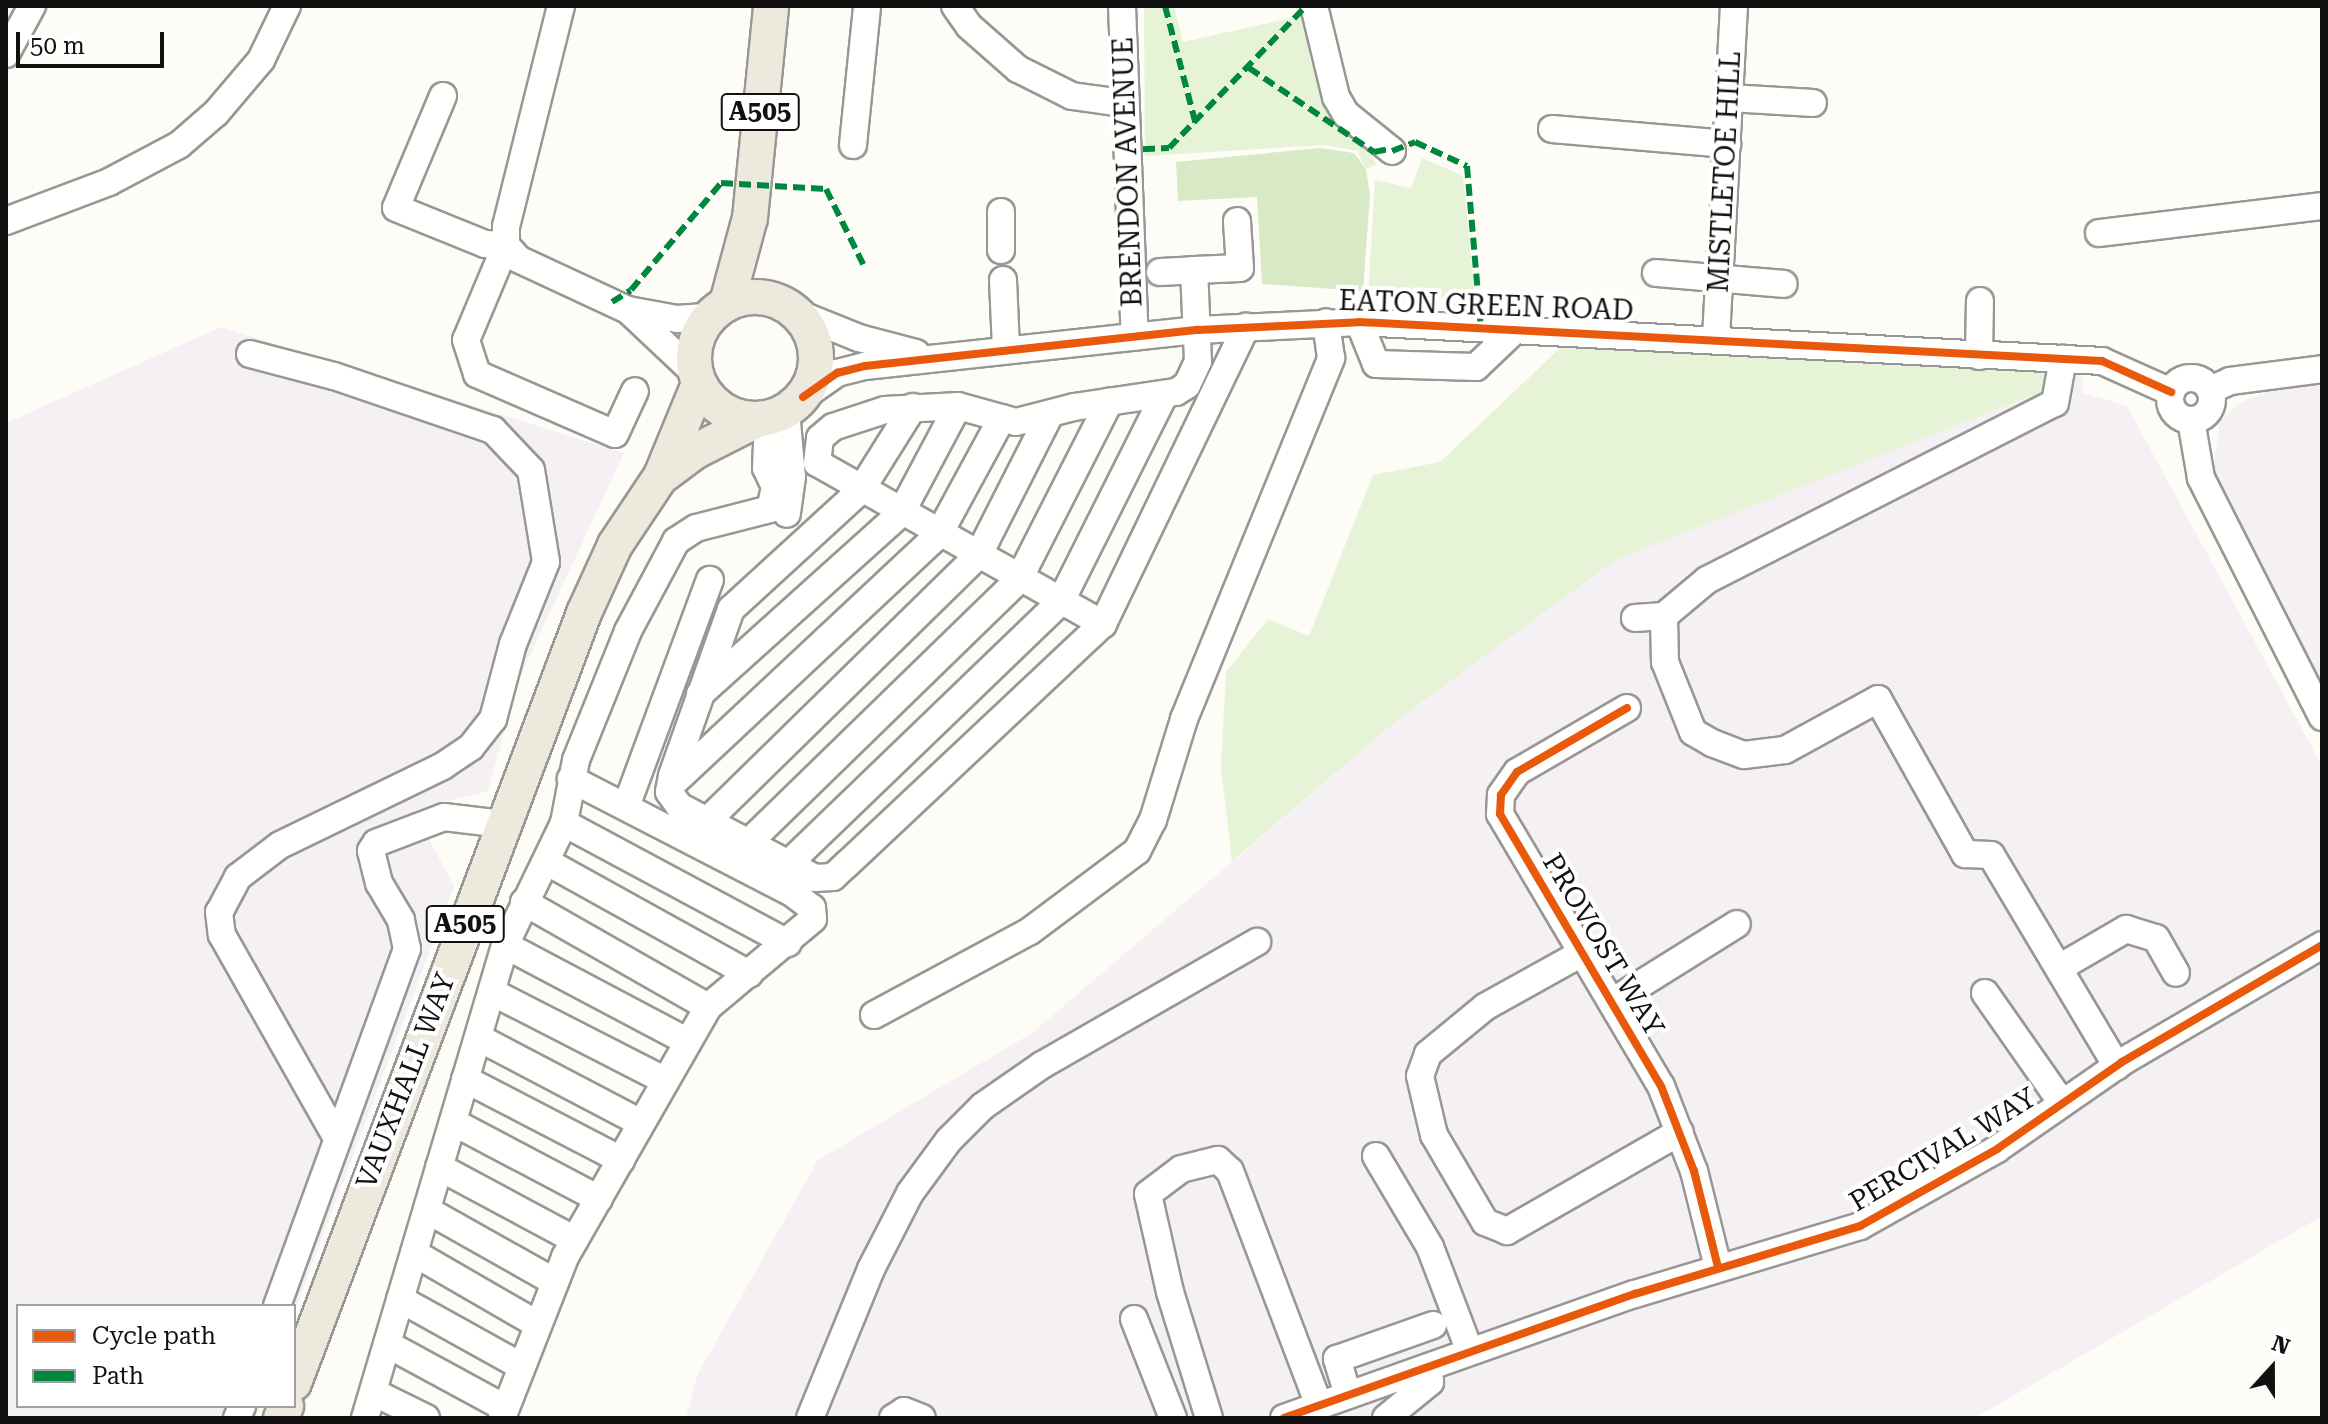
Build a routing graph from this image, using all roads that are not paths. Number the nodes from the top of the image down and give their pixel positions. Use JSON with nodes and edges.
{"nodes":[{"id":1,"x":32,"y":6,"type":"edge"},
{"id":2,"x":287,"y":6,"type":"edge"},
{"id":3,"x":561,"y":6,"type":"edge"},
{"id":4,"x":771,"y":6,"type":"edge"},
{"id":5,"x":867,"y":6,"type":"edge"},
{"id":6,"x":955,"y":6,"type":"edge"},
{"id":7,"x":1122,"y":6,"type":"edge"},
{"id":8,"x":1314,"y":6,"type":"edge"},
{"id":9,"x":1734,"y":6,"type":"edge"},
{"id":10,"x":6,"y":54,"type":"edge"},
{"id":11,"x":443,"y":96,"type":"dead end"},
{"id":12,"x":1730,"y":98,"type":"junction"},
{"id":13,"x":1122,"y":103,"type":"junction"},
{"id":14,"x":1813,"y":103,"type":"dead end"},
{"id":15,"x":1552,"y":129,"type":"dead end"},
{"id":16,"x":1727,"y":144,"type":"junction"},
{"id":17,"x":853,"y":145,"type":"dead end"},
{"id":18,"x":1392,"y":151,"type":"dead end"},
{"id":19,"x":2322,"y":206,"type":"edge"},
{"id":20,"x":1001,"y":212,"type":"dead end"},
{"id":21,"x":750,"y":218,"type":"junction"},
{"id":22,"x":6,"y":221,"type":"edge"},
{"id":23,"x":1237,"y":221,"type":"dead end"},
{"id":24,"x":2099,"y":233,"type":"dead end"},
{"id":25,"x":506,"y":245,"type":"junction"},
{"id":26,"x":1001,"y":250,"type":"dead end"},
{"id":27,"x":1194,"y":270,"type":"junction"},
{"id":28,"x":1160,"y":272,"type":"dead end"},
{"id":29,"x":1656,"y":273,"type":"dead end"},
{"id":30,"x":1720,"y":275,"type":"junction"},
{"id":31,"x":1003,"y":280,"type":"dead end"},
{"id":32,"x":1784,"y":284,"type":"dead end"},
{"id":33,"x":1980,"y":301,"type":"dead end"},
{"id":34,"x":791,"y":309,"type":"junction"},
{"id":35,"x":628,"y":310,"type":"junction"},
{"id":36,"x":718,"y":310,"type":"junction"},
{"id":37,"x":1326,"y":322,"type":"junction"},
{"id":38,"x":1359,"y":322,"type":"junction"},
{"id":39,"x":1246,"y":327,"type":"junction"},
{"id":40,"x":1518,"y":327,"type":"junction"},
{"id":41,"x":1198,"y":330,"type":"junction"},
{"id":42,"x":1135,"y":337,"type":"junction"},
{"id":43,"x":1716,"y":338,"type":"junction"},
{"id":44,"x":1006,"y":350,"type":"junction"},
{"id":45,"x":250,"y":354,"type":"dead end"},
{"id":46,"x":1979,"y":356,"type":"junction"},
{"id":47,"x":931,"y":357,"type":"junction"},
{"id":48,"x":2063,"y":359,"type":"junction"},
{"id":49,"x":2322,"y":369,"type":"edge"},
{"id":50,"x":698,"y":379,"type":"junction"},
{"id":51,"x":2210,"y":390,"type":"junction"},
{"id":52,"x":635,"y":391,"type":"dead end"},
{"id":53,"x":2171,"y":392,"type":"junction"},
{"id":54,"x":1164,"y":395,"type":"junction"},
{"id":55,"x":1109,"y":402,"type":"junction"},
{"id":56,"x":958,"y":406,"type":"junction"},
{"id":57,"x":913,"y":407,"type":"junction"},
{"id":58,"x":778,"y":411,"type":"junction"},
{"id":59,"x":1050,"y":414,"type":"junction"},
{"id":60,"x":1002,"y":418,"type":"junction"},
{"id":61,"x":2191,"y":420,"type":"junction"},
{"id":62,"x":661,"y":476,"type":"junction"},
{"id":63,"x":861,"y":490,"type":"junction"},
{"id":64,"x":901,"y":513,"type":"junction"},
{"id":65,"x":939,"y":534,"type":"junction"},
{"id":66,"x":978,"y":556,"type":"junction"},
{"id":67,"x":1019,"y":579,"type":"junction"},
{"id":68,"x":710,"y":580,"type":"dead end"},
{"id":69,"x":1061,"y":601,"type":"junction"},
{"id":70,"x":1664,"y":616,"type":"junction"},
{"id":71,"x":1635,"y":618,"type":"dead end"},
{"id":72,"x":1103,"y":624,"type":"junction"},
{"id":73,"x":700,"y":694,"type":"junction"},
{"id":74,"x":1627,"y":708,"type":"dead end"},
{"id":75,"x":2322,"y":717,"type":"edge"},
{"id":76,"x":580,"y":782,"type":"junction"},
{"id":77,"x":671,"y":785,"type":"junction"},
{"id":78,"x":627,"y":804,"type":"junction"},
{"id":79,"x":708,"y":820,"type":"junction"},
{"id":80,"x":564,"y":823,"type":"junction"},
{"id":81,"x":503,"y":824,"type":"junction"},
{"id":82,"x":749,"y":842,"type":"junction"},
{"id":83,"x":549,"y":863,"type":"junction"},
{"id":84,"x":788,"y":864,"type":"junction"},
{"id":85,"x":524,"y":902,"type":"junction"},
{"id":86,"x":1737,"y":924,"type":"dead end"},
{"id":87,"x":1257,"y":942,"type":"dead end"},
{"id":88,"x":788,"y":943,"type":"junction"},
{"id":89,"x":505,"y":945,"type":"junction"},
{"id":90,"x":2322,"y":945,"type":"edge"},
{"id":91,"x":1582,"y":953,"type":"junction"},
{"id":92,"x":2059,"y":968,"type":"junction"},
{"id":93,"x":2176,"y":973,"type":"dead end"},
{"id":94,"x":749,"y":974,"type":"junction"},
{"id":95,"x":492,"y":992,"type":"junction"},
{"id":96,"x":1985,"y":993,"type":"dead end"},
{"id":97,"x":1612,"y":1002,"type":"junction"},
{"id":98,"x":708,"y":1007,"type":"junction"},
{"id":99,"x":874,"y":1015,"type":"dead end"},
{"id":100,"x":479,"y":1038,"type":"junction"},
{"id":101,"x":688,"y":1042,"type":"junction"},
{"id":102,"x":2117,"y":1066,"type":"junction"},
{"id":103,"x":465,"y":1079,"type":"junction"},
{"id":104,"x":666,"y":1081,"type":"junction"},
{"id":105,"x":2062,"y":1103,"type":"junction"},
{"id":106,"x":453,"y":1122,"type":"junction"},
{"id":107,"x":641,"y":1123,"type":"junction"},
{"id":108,"x":1680,"y":1132,"type":"junction"},
{"id":109,"x":337,"y":1138,"type":"junction"},
{"id":110,"x":1376,"y":1156,"type":"dead end"},
{"id":111,"x":621,"y":1160,"type":"junction"},
{"id":112,"x":439,"y":1167,"type":"junction"},
{"id":113,"x":599,"y":1199,"type":"junction"},
{"id":114,"x":427,"y":1210,"type":"junction"},
{"id":115,"x":575,"y":1240,"type":"junction"},
{"id":116,"x":414,"y":1253,"type":"junction"},
{"id":117,"x":1718,"y":1267,"type":"junction"},
{"id":118,"x":555,"y":1282,"type":"junction"},
{"id":119,"x":400,"y":1299,"type":"junction"},
{"id":120,"x":278,"y":1304,"type":"edge"},
{"id":121,"x":1134,"y":1319,"type":"dead end"},
{"id":122,"x":537,"y":1324,"type":"junction"},
{"id":123,"x":1433,"y":1325,"type":"dead end"},
{"id":124,"x":387,"y":1344,"type":"junction"},
{"id":125,"x":1470,"y":1352,"type":"junction"},
{"id":126,"x":521,"y":1366,"type":"junction"},
{"id":127,"x":1429,"y":1367,"type":"junction"},
{"id":128,"x":296,"y":1378,"type":"edge"},
{"id":129,"x":373,"y":1392,"type":"junction"},
{"id":130,"x":1348,"y":1395,"type":"junction"},
{"id":131,"x":504,"y":1413,"type":"edge"},
{"id":132,"x":1298,"y":1414,"type":"edge"},
{"id":133,"x":365,"y":1418,"type":"edge"},
{"id":134,"x":426,"y":1418,"type":"edge"},
{"id":135,"x":810,"y":1418,"type":"edge"},
{"id":136,"x":893,"y":1418,"type":"edge"},
{"id":137,"x":922,"y":1418,"type":"edge"},
{"id":138,"x":1173,"y":1418,"type":"edge"},
{"id":139,"x":1209,"y":1418,"type":"edge"},
{"id":140,"x":1386,"y":1418,"type":"edge"}],
"edges":[{"from":1,"to":10,"type":"street"},
{"from":2,"to":22,"type":"street"},
{"from":3,"to":25,"type":"street"},
{"from":4,"to":21,"type":"main road","number":"A505"},
{"from":5,"to":17,"type":"street"},
{"from":6,"to":13,"type":"street"},
{"from":7,"to":13,"type":"street","name":"BRENDON AVENUE"},
{"from":8,"to":18,"type":"street"},
{"from":9,"to":12,"type":"street","name":"MISTLETOE HILL"},
{"from":11,"to":25,"type":"street"},
{"from":12,"to":14,"type":"street"},
{"from":12,"to":16,"type":"street","name":"MISTLETOE HILL"},
{"from":13,"to":42,"type":"street","name":"BRENDON AVENUE"},
{"from":15,"to":16,"type":"street"},
{"from":16,"to":30,"type":"street","name":"MISTLETOE HILL"},
{"from":19,"to":24,"type":"street"},
{"from":20,"to":26,"type":"street"},
{"from":21,"to":34,"type":"main road","number":"A505"},
{"from":21,"to":36,"type":"main road","number":"A505"},
{"from":23,"to":27,"type":"street"},
{"from":25,"to":35,"type":"street"},
{"from":25,"to":52,"type":"street"},
{"from":27,"to":28,"type":"street"},
{"from":27,"to":41,"type":"street"},
{"from":29,"to":30,"type":"street"},
{"from":30,"to":32,"type":"street"},
{"from":30,"to":43,"type":"street","name":"MISTLETOE HILL"},
{"from":31,"to":44,"type":"street"},
{"from":33,"to":46,"type":"street"},
{"from":34,"to":36,"type":"main road"},
{"from":34,"to":47,"type":"street","name":"EATON GREEN ROAD"},
{"from":34,"to":58,"type":"main road"},
{"from":35,"to":36,"type":"street"},
{"from":35,"to":50,"type":"street"},
{"from":36,"to":50,"type":"main road"},
{"from":37,"to":38,"type":"street","name":"EATON GREEN ROAD"},
{"from":37,"to":39,"type":"street","name":"EATON GREEN ROAD"},
{"from":37,"to":99,"type":"street"},
{"from":38,"to":40,"type":"street","name":"EATON GREEN ROAD"},
{"from":38,"to":40,"type":"street"},
{"from":39,"to":41,"type":"street","name":"EATON GREEN ROAD"},
{"from":39,"to":72,"type":"street"},
{"from":40,"to":43,"type":"street","name":"EATON GREEN ROAD"},
{"from":41,"to":42,"type":"street","name":"EATON GREEN ROAD"},
{"from":41,"to":54,"type":"street"},
{"from":42,"to":44,"type":"street","name":"EATON GREEN ROAD"},
{"from":43,"to":46,"type":"street","name":"EATON GREEN ROAD"},
{"from":44,"to":47,"type":"street","name":"EATON GREEN ROAD"},
{"from":45,"to":109,"type":"street"},
{"from":46,"to":48,"type":"street","name":"EATON GREEN ROAD"},
{"from":47,"to":58,"type":"street","name":"EATON GREEN ROAD"},
{"from":48,"to":53,"type":"street","name":"EATON GREEN ROAD"},
{"from":48,"to":70,"type":"street"},
{"from":49,"to":51,"type":"street"},
{"from":50,"to":58,"type":"main road"},
{"from":50,"to":62,"type":"main road","name":"VAUXHALL WAY","number":"A505"},
{"from":51,"to":53,"type":"street"},
{"from":51,"to":61,"type":"street"},
{"from":53,"to":61,"type":"street"},
{"from":54,"to":55,"type":"street"},
{"from":54,"to":69,"type":"street"},
{"from":55,"to":59,"type":"street"},
{"from":55,"to":67,"type":"street"},
{"from":56,"to":57,"type":"street"},
{"from":56,"to":60,"type":"street"},
{"from":56,"to":64,"type":"street"},
{"from":57,"to":63,"type":"street"},
{"from":57,"to":63,"type":"street"},
{"from":58,"to":62,"type":"main road","name":"VAUXHALL WAY","number":"A505"},
{"from":58,"to":76,"type":"street"},
{"from":59,"to":60,"type":"street"},
{"from":59,"to":66,"type":"street"},
{"from":60,"to":65,"type":"street"},
{"from":61,"to":75,"type":"street"},
{"from":62,"to":81,"type":"main road","name":"VAUXHALL WAY","number":"A505"},
{"from":63,"to":64,"type":"street"},
{"from":63,"to":73,"type":"street"},
{"from":64,"to":65,"type":"street"},
{"from":64,"to":73,"type":"street"},
{"from":65,"to":66,"type":"street"},
{"from":65,"to":77,"type":"street"},
{"from":66,"to":67,"type":"street"},
{"from":66,"to":79,"type":"street"},
{"from":67,"to":69,"type":"street"},
{"from":67,"to":82,"type":"street"},
{"from":68,"to":78,"type":"street"},
{"from":69,"to":72,"type":"street"},
{"from":69,"to":84,"type":"street"},
{"from":70,"to":71,"type":"street"},
{"from":70,"to":92,"type":"street"},
{"from":72,"to":84,"type":"street"},
{"from":73,"to":77,"type":"street"},
{"from":74,"to":91,"type":"street","name":"PROVOST WAY"},
{"from":76,"to":78,"type":"street"},
{"from":76,"to":80,"type":"street"},
{"from":77,"to":79,"type":"street"},
{"from":78,"to":88,"type":"street"},
{"from":79,"to":82,"type":"street"},
{"from":80,"to":83,"type":"street"},
{"from":80,"to":88,"type":"street"},
{"from":81,"to":109,"type":"street"},
{"from":81,"to":128,"type":"main road","name":"VAUXHALL WAY","number":"A505"},
{"from":82,"to":84,"type":"street"},
{"from":83,"to":85,"type":"street"},
{"from":83,"to":94,"type":"street"},
{"from":85,"to":89,"type":"street"},
{"from":85,"to":98,"type":"street"},
{"from":86,"to":97,"type":"street"},
{"from":87,"to":135,"type":"street"},
{"from":88,"to":94,"type":"street"},
{"from":89,"to":95,"type":"street"},
{"from":89,"to":101,"type":"street"},
{"from":90,"to":102,"type":"street","name":"PERCIVAL WAY"},
{"from":91,"to":97,"type":"street","name":"PROVOST WAY"},
{"from":91,"to":108,"type":"street"},
{"from":92,"to":93,"type":"street"},
{"from":92,"to":102,"type":"street"},
{"from":94,"to":98,"type":"street"},
{"from":95,"to":100,"type":"street"},
{"from":95,"to":104,"type":"street"},
{"from":96,"to":105,"type":"street"},
{"from":97,"to":108,"type":"street","name":"PROVOST WAY"},
{"from":98,"to":101,"type":"street"},
{"from":100,"to":103,"type":"street"},
{"from":100,"to":107,"type":"street"},
{"from":101,"to":104,"type":"street"},
{"from":102,"to":105,"type":"street","name":"PERCIVAL WAY"},
{"from":103,"to":106,"type":"street"},
{"from":103,"to":111,"type":"street"},
{"from":104,"to":107,"type":"street"},
{"from":105,"to":117,"type":"street","name":"PERCIVAL WAY"},
{"from":106,"to":112,"type":"street"},
{"from":106,"to":113,"type":"street"},
{"from":107,"to":111,"type":"street"},
{"from":108,"to":117,"type":"street","name":"PROVOST WAY"},
{"from":109,"to":120,"type":"street"},
{"from":110,"to":125,"type":"street"},
{"from":111,"to":113,"type":"street"},
{"from":112,"to":114,"type":"street"},
{"from":112,"to":115,"type":"street"},
{"from":113,"to":115,"type":"street"},
{"from":114,"to":116,"type":"street"},
{"from":114,"to":118,"type":"street"},
{"from":115,"to":118,"type":"street"},
{"from":116,"to":119,"type":"street"},
{"from":116,"to":122,"type":"street"},
{"from":117,"to":125,"type":"street","name":"PERCIVAL WAY"},
{"from":118,"to":122,"type":"street"},
{"from":119,"to":124,"type":"street"},
{"from":119,"to":126,"type":"street"},
{"from":121,"to":138,"type":"street"},
{"from":122,"to":126,"type":"street"},
{"from":123,"to":130,"type":"street"},
{"from":124,"to":129,"type":"street"},
{"from":124,"to":131,"type":"street"},
{"from":125,"to":127,"type":"street","name":"PERCIVAL WAY"},
{"from":126,"to":131,"type":"street"},
{"from":127,"to":130,"type":"street","name":"PERCIVAL WAY"},
{"from":127,"to":140,"type":"street"},
{"from":129,"to":133,"type":"street"},
{"from":129,"to":134,"type":"street"},
{"from":130,"to":132,"type":"street","name":"PERCIVAL WAY"},
{"from":132,"to":139,"type":"street"},
{"from":136,"to":137,"type":"street"}]}
